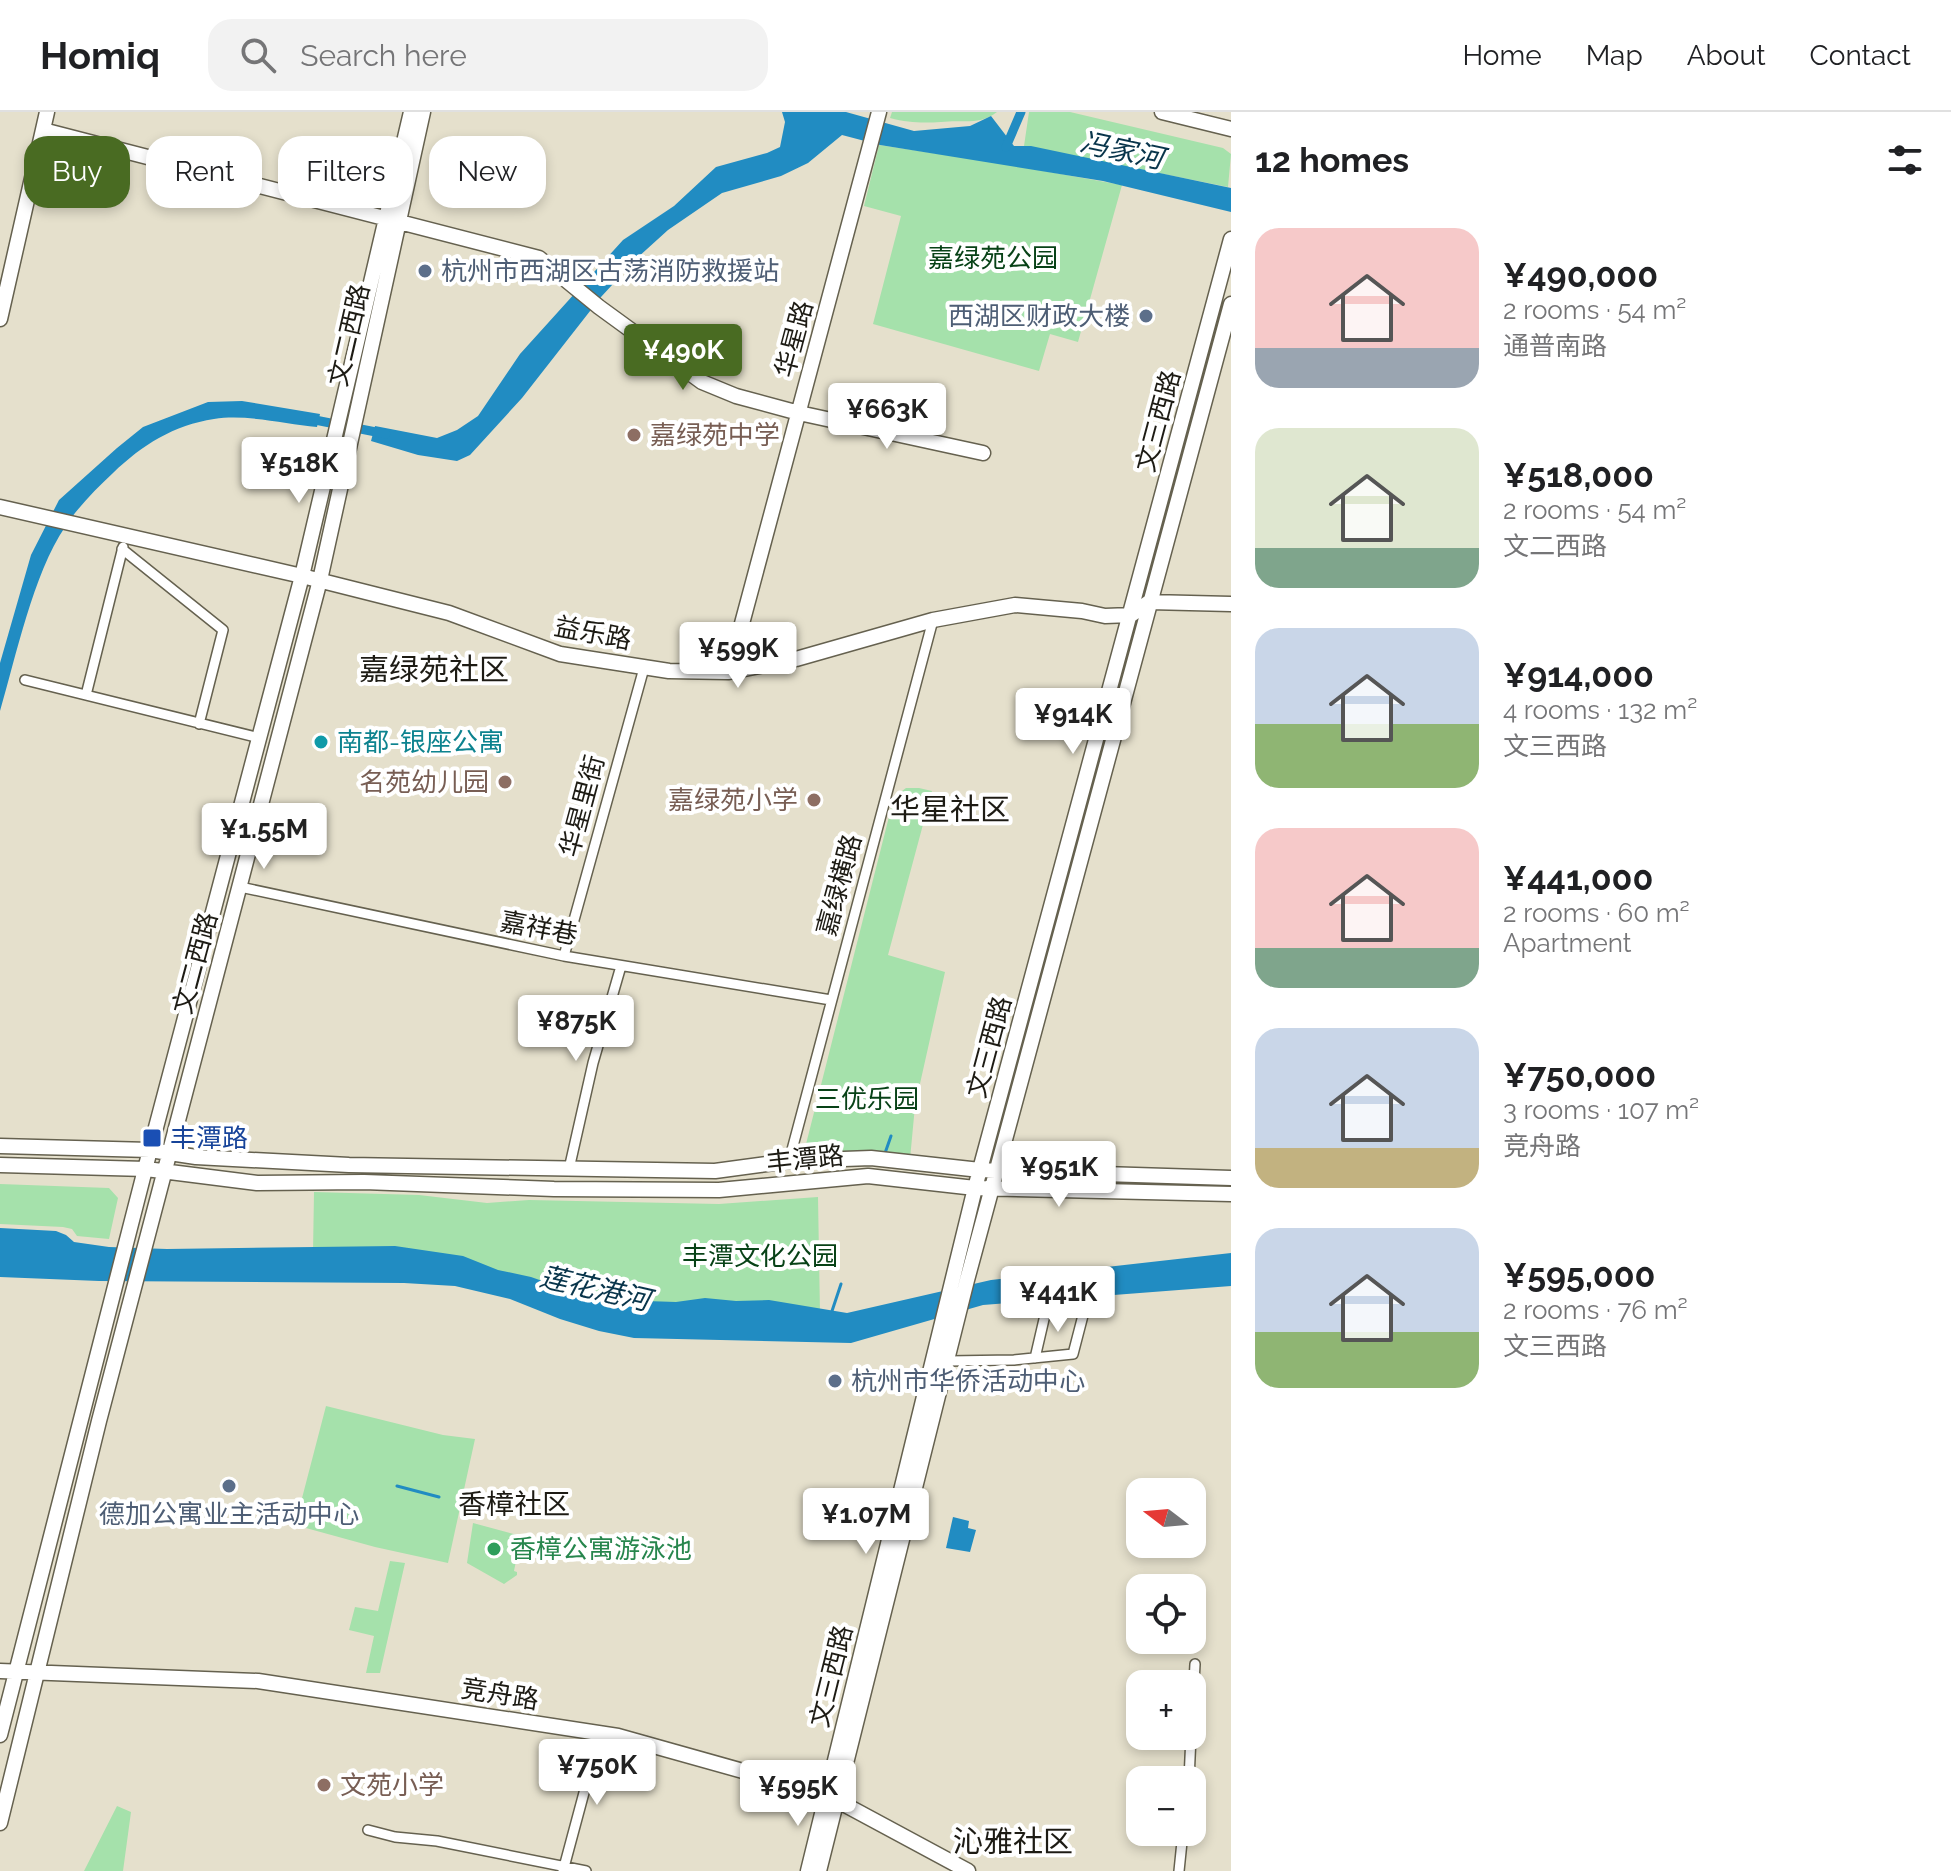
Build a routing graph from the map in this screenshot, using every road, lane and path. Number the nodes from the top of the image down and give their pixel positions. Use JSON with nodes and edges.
{"nodes":[{"id":1,"x":47,"y":112,"type":"edge"},
{"id":2,"x":411,"y":112,"type":"edge"},
{"id":3,"x":423,"y":112,"type":"edge"},
{"id":4,"x":1162,"y":112,"type":"edge"},
{"id":5,"x":879,"y":114,"type":"edge"},
{"id":6,"x":1231,"y":129,"type":"edge"},
{"id":7,"x":43,"y":130,"type":"junction"},
{"id":8,"x":392,"y":220,"type":"junction"},
{"id":9,"x":1231,"y":239,"type":"edge"},
{"id":10,"x":5,"y":277,"type":"edge"},
{"id":11,"x":1231,"y":304,"type":"edge"},
{"id":12,"x":0,"y":319,"type":"edge"},
{"id":13,"x":799,"y":413,"type":"junction"},
{"id":14,"x":983,"y":453,"type":"dead end"},
{"id":15,"x":0,"y":507,"type":"edge"},
{"id":16,"x":124,"y":543,"type":"junction"},
{"id":17,"x":302,"y":576,"type":"junction"},
{"id":18,"x":320,"y":580,"type":"junction"},
{"id":19,"x":1149,"y":602,"type":"junction"},
{"id":20,"x":1231,"y":604,"type":"edge"},
{"id":21,"x":1131,"y":615,"type":"junction"},
{"id":22,"x":933,"y":620,"type":"junction"},
{"id":23,"x":644,"y":668,"type":"junction"},
{"id":24,"x":729,"y":672,"type":"junction"},
{"id":25,"x":25,"y":680,"type":"dead end"},
{"id":26,"x":86,"y":695,"type":"junction"},
{"id":27,"x":199,"y":724,"type":"junction"},
{"id":28,"x":260,"y":738,"type":"junction"},
{"id":29,"x":240,"y":887,"type":"junction"},
{"id":30,"x":564,"y":956,"type":"junction"},
{"id":31,"x":621,"y":966,"type":"junction"},
{"id":32,"x":831,"y":1000,"type":"junction"},
{"id":33,"x":0,"y":1146,"type":"edge"},
{"id":34,"x":150,"y":1150,"type":"junction"},
{"id":35,"x":170,"y":1152,"type":"junction"},
{"id":36,"x":789,"y":1161,"type":"junction"},
{"id":37,"x":0,"y":1165,"type":"edge"},
{"id":38,"x":146,"y":1169,"type":"junction"},
{"id":39,"x":569,"y":1169,"type":"junction"},
{"id":40,"x":980,"y":1170,"type":"junction"},
{"id":41,"x":997,"y":1170,"type":"junction"},
{"id":42,"x":165,"y":1172,"type":"junction"},
{"id":43,"x":1231,"y":1178,"type":"edge"},
{"id":44,"x":975,"y":1188,"type":"junction"},
{"id":45,"x":992,"y":1188,"type":"junction"},
{"id":46,"x":1231,"y":1194,"type":"edge"},
{"id":47,"x":960,"y":1281,"type":"junction"},
{"id":48,"x":1087,"y":1300,"type":"dead end"},
{"id":49,"x":1048,"y":1302,"type":"dead end"},
{"id":50,"x":949,"y":1327,"type":"junction"},
{"id":51,"x":1035,"y":1358,"type":"junction"},
{"id":52,"x":948,"y":1361,"type":"junction"},
{"id":53,"x":1195,"y":1664,"type":"dead end"},
{"id":54,"x":1195,"y":1670,"type":"edge"},
{"id":55,"x":8,"y":1671,"type":"edge"},
{"id":56,"x":37,"y":1672,"type":"junction"},
{"id":57,"x":600,"y":1733,"type":"junction"},
{"id":58,"x":0,"y":1735,"type":"edge"},
{"id":59,"x":831,"y":1797,"type":"junction"},
{"id":60,"x":0,"y":1823,"type":"edge"},
{"id":61,"x":368,"y":1830,"type":"dead end"},
{"id":62,"x":1182,"y":1846,"type":"edge"},
{"id":63,"x":563,"y":1869,"type":"edge"},
{"id":64,"x":586,"y":1871,"type":"edge"},
{"id":65,"x":808,"y":1871,"type":"edge"},
{"id":66,"x":819,"y":1871,"type":"edge"},
{"id":67,"x":968,"y":1871,"type":"edge"},
{"id":68,"x":1179,"y":1871,"type":"edge"}],
"edges":[{"from":1,"to":7,"type":"main road"},
{"from":2,"to":8,"type":"main road","name":"文二西路"},
{"from":3,"to":8,"type":"main road","name":"文二西路"},
{"from":4,"to":6,"type":"main road"},
{"from":5,"to":13,"type":"main road","name":"华星路"},
{"from":7,"to":8,"type":"main road"},
{"from":7,"to":10,"type":"main road"},
{"from":8,"to":13,"type":"main road"},
{"from":8,"to":17,"type":"main road","name":"文二西路"},
{"from":8,"to":18,"type":"main road","name":"文二西路"},
{"from":9,"to":21,"type":"main road","name":"文三西路"},
{"from":10,"to":12,"type":"main road"},
{"from":11,"to":19,"type":"main road","name":"文三西路"},
{"from":13,"to":14,"type":"main road"},
{"from":13,"to":24,"type":"main road","name":"华星路"},
{"from":15,"to":16,"type":"main road","name":"益乐路"},
{"from":16,"to":17,"type":"main road","name":"益乐路"},
{"from":16,"to":26,"type":"street"},
{"from":16,"to":27,"type":"street"},
{"from":17,"to":18,"type":"main road","name":"益乐路"},
{"from":17,"to":28,"type":"main road","name":"文二西路"},
{"from":18,"to":23,"type":"main road","name":"益乐路"},
{"from":18,"to":29,"type":"main road","name":"文二西路"},
{"from":19,"to":20,"type":"main road"},
{"from":19,"to":21,"type":"main road"},
{"from":19,"to":41,"type":"main road","name":"文三西路"},
{"from":21,"to":22,"type":"main road","name":"益乐路"},
{"from":21,"to":40,"type":"main road","name":"文三西路"},
{"from":22,"to":24,"type":"main road","name":"益乐路"},
{"from":22,"to":32,"type":"street","name":"嘉绿横路"},
{"from":23,"to":24,"type":"main road","name":"益乐路"},
{"from":23,"to":30,"type":"street","name":"华星里街"},
{"from":25,"to":26,"type":"street"},
{"from":26,"to":27,"type":"street"},
{"from":27,"to":28,"type":"street"},
{"from":28,"to":34,"type":"main road","name":"文二西路"},
{"from":29,"to":30,"type":"street","name":"嘉祥巷"},
{"from":29,"to":35,"type":"main road","name":"文二西路"},
{"from":30,"to":31,"type":"street","name":"嘉祥巷"},
{"from":31,"to":32,"type":"street","name":"嘉祥巷"},
{"from":31,"to":39,"type":"street"},
{"from":32,"to":36,"type":"street","name":"嘉绿横路"},
{"from":33,"to":34,"type":"main road","name":"丰潭路"},
{"from":34,"to":35,"type":"main road","name":"丰潭路"},
{"from":34,"to":38,"type":"main road","name":"文二西路"},
{"from":35,"to":39,"type":"main road","name":"丰潭路"},
{"from":35,"to":42,"type":"main road","name":"文二西路"},
{"from":36,"to":39,"type":"main road","name":"丰潭路"},
{"from":36,"to":40,"type":"main road","name":"丰潭路"},
{"from":37,"to":38,"type":"main road","name":"丰潭路"},
{"from":38,"to":42,"type":"main road","name":"丰潭路"},
{"from":38,"to":55,"type":"main road","name":"文二西路"},
{"from":40,"to":41,"type":"main road","name":"丰潭路"},
{"from":40,"to":44,"type":"main road","name":"文三西路"},
{"from":41,"to":43,"type":"main road","name":"丰潭路"},
{"from":41,"to":45,"type":"main road","name":"文三西路"},
{"from":42,"to":44,"type":"main road","name":"丰潭路"},
{"from":42,"to":56,"type":"main road","name":"文二西路"},
{"from":44,"to":45,"type":"main road","name":"丰潭路"},
{"from":44,"to":47,"type":"main road","name":"文三西路"},
{"from":45,"to":46,"type":"main road","name":"丰潭路"},
{"from":45,"to":47,"type":"main road","name":"文三西路"},
{"from":47,"to":50,"type":"main road","name":"文三西路"},
{"from":48,"to":51,"type":"street"},
{"from":49,"to":51,"type":"street"},
{"from":50,"to":52,"type":"main road","name":"文三西路"},
{"from":50,"to":59,"type":"main road","name":"文三西路"},
{"from":51,"to":52,"type":"street"},
{"from":52,"to":59,"type":"main road","name":"文三西路"},
{"from":53,"to":54,"type":"street"},
{"from":55,"to":56,"type":"main road","name":"竞舟路"},
{"from":55,"to":58,"type":"main road","name":"文二西路"},
{"from":56,"to":57,"type":"main road","name":"竞舟路"},
{"from":56,"to":60,"type":"main road","name":"文二西路"},
{"from":57,"to":59,"type":"main road","name":"竞舟路"},
{"from":57,"to":63,"type":"street"},
{"from":59,"to":65,"type":"main road","name":"文三西路"},
{"from":59,"to":66,"type":"main road","name":"文三西路"},
{"from":59,"to":67,"type":"main road","name":"竞舟路"},
{"from":61,"to":63,"type":"street"},
{"from":62,"to":68,"type":"street"},
{"from":63,"to":64,"type":"street"}]}
